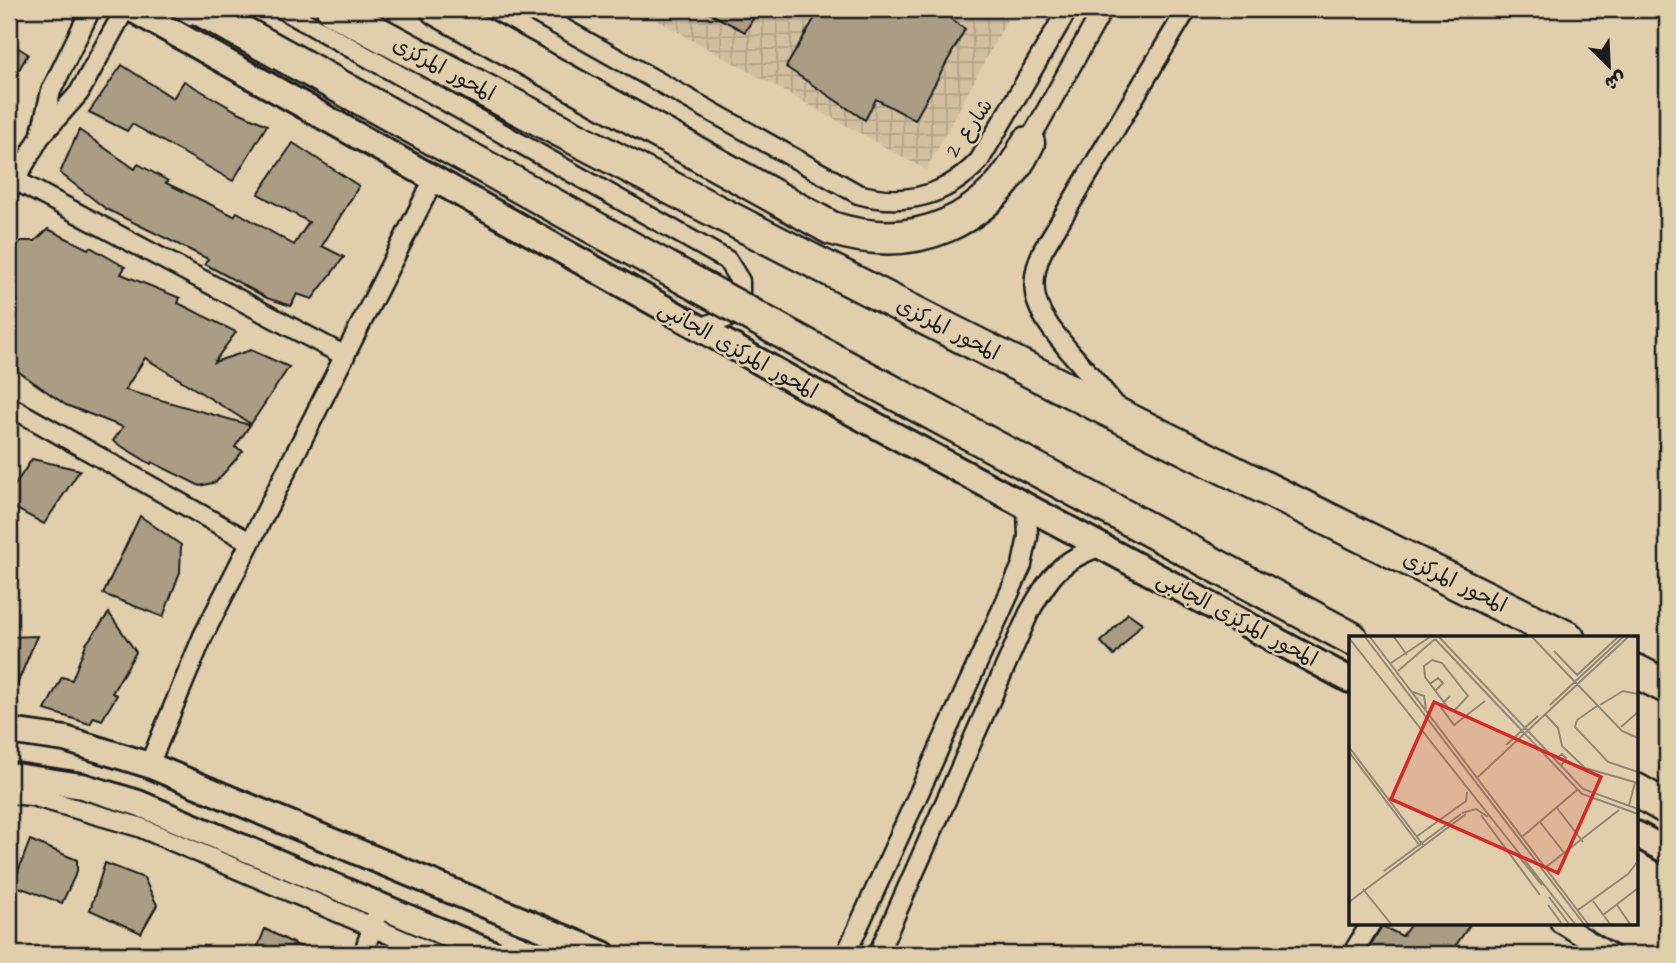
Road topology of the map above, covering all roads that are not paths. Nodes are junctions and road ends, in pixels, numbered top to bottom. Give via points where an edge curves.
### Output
1 (91, 9) edge
2 (125, 9) edge
3 (132, 9) edge
4 (200, 9) edge
5 (282, 9) edge
6 (437, 9) edge
7 (529, 9) edge
8 (1068, 9) edge
9 (1103, 9) edge
10 (1187, 9) edge
11 (339, 11) edge
12 (40, 136) junction
13 (1028, 142) joint
14 (434, 179) junction
15 (12, 185) edge
16 (700, 328) junction
17 (345, 356) junction
18 (9, 406) edge
19 (1130, 422) junction
20 (1027, 508) junction
21 (250, 542) junction
22 (1102, 546) junction
23 (1007, 602) junction
24 (1029, 612) junction
25 (1564, 636) edge
26 (1349, 637) edge
27 (1638, 672) edge
28 (1349, 679) edge
29 (1667, 687) edge
30 (9, 731) edge
31 (149, 765) junction
32 (9, 775) edge
33 (1638, 791) edge
34 (9, 794) edge
35 (1667, 808) edge
36 (1638, 835) edge
37 (1667, 851) edge
38 (376, 917) junction
39 (1370, 925) edge
40 (1563, 925) edge
41 (363, 954) edge
42 (435, 954) edge
43 (494, 954) edge
44 (603, 954) edge
45 (846, 954) edge
46 (878, 954) edge
47 (1352, 954) edge
48 (1611, 954) edge

1 - 12 street via 51,91
2 - 12 street via 79,93
3 - 14 main road, المحور المركزى الجانبى
4 - 26 highway, bridge via 831,359
5 - 16 street via 727,260 740,281 740,299 729,317
6 - 13 highway via 831,228 850,234 909,236 964,216 1008,177
7 - 8 street, شارع 2 via 858,194 887,200 916,198 944,189 969,172 988,149
9 - 13 street
10 - 19 street via 1043,250 1035,272 1035,296 1043,318
11 - 19 highway, المحور المركزى via 514,107
12 - 15 street
14 - 16 main road, المحور المركزى الجانبى
14 - 17 street
15 - 17 street
16 - 20 main road, المحور المركزى الجانبى
17 - 21 street
18 - 21 street
19 - 25 highway, المحور المركزى
20 - 22 main road, المحور المركزى الجانبى
20 - 23 street via 1025,551
21 - 31 street via 203,636
22 - 24 street via 1058,569
22 - 28 main road, المحور المركزى الجانبى
23 - 24 street
23 - 45 street
24 - 46 street
27 - 29 highway
30 - 31 main road via 65,739
31 - 44 main road
32 - 38 main road via 72,784 138,803
33 - 35 highway
34 - 38 street via 32,796 139,827
36 - 37 main road
38 - 41 street
38 - 42 street
38 - 43 main road
39 - 47 street
40 - 48 street

